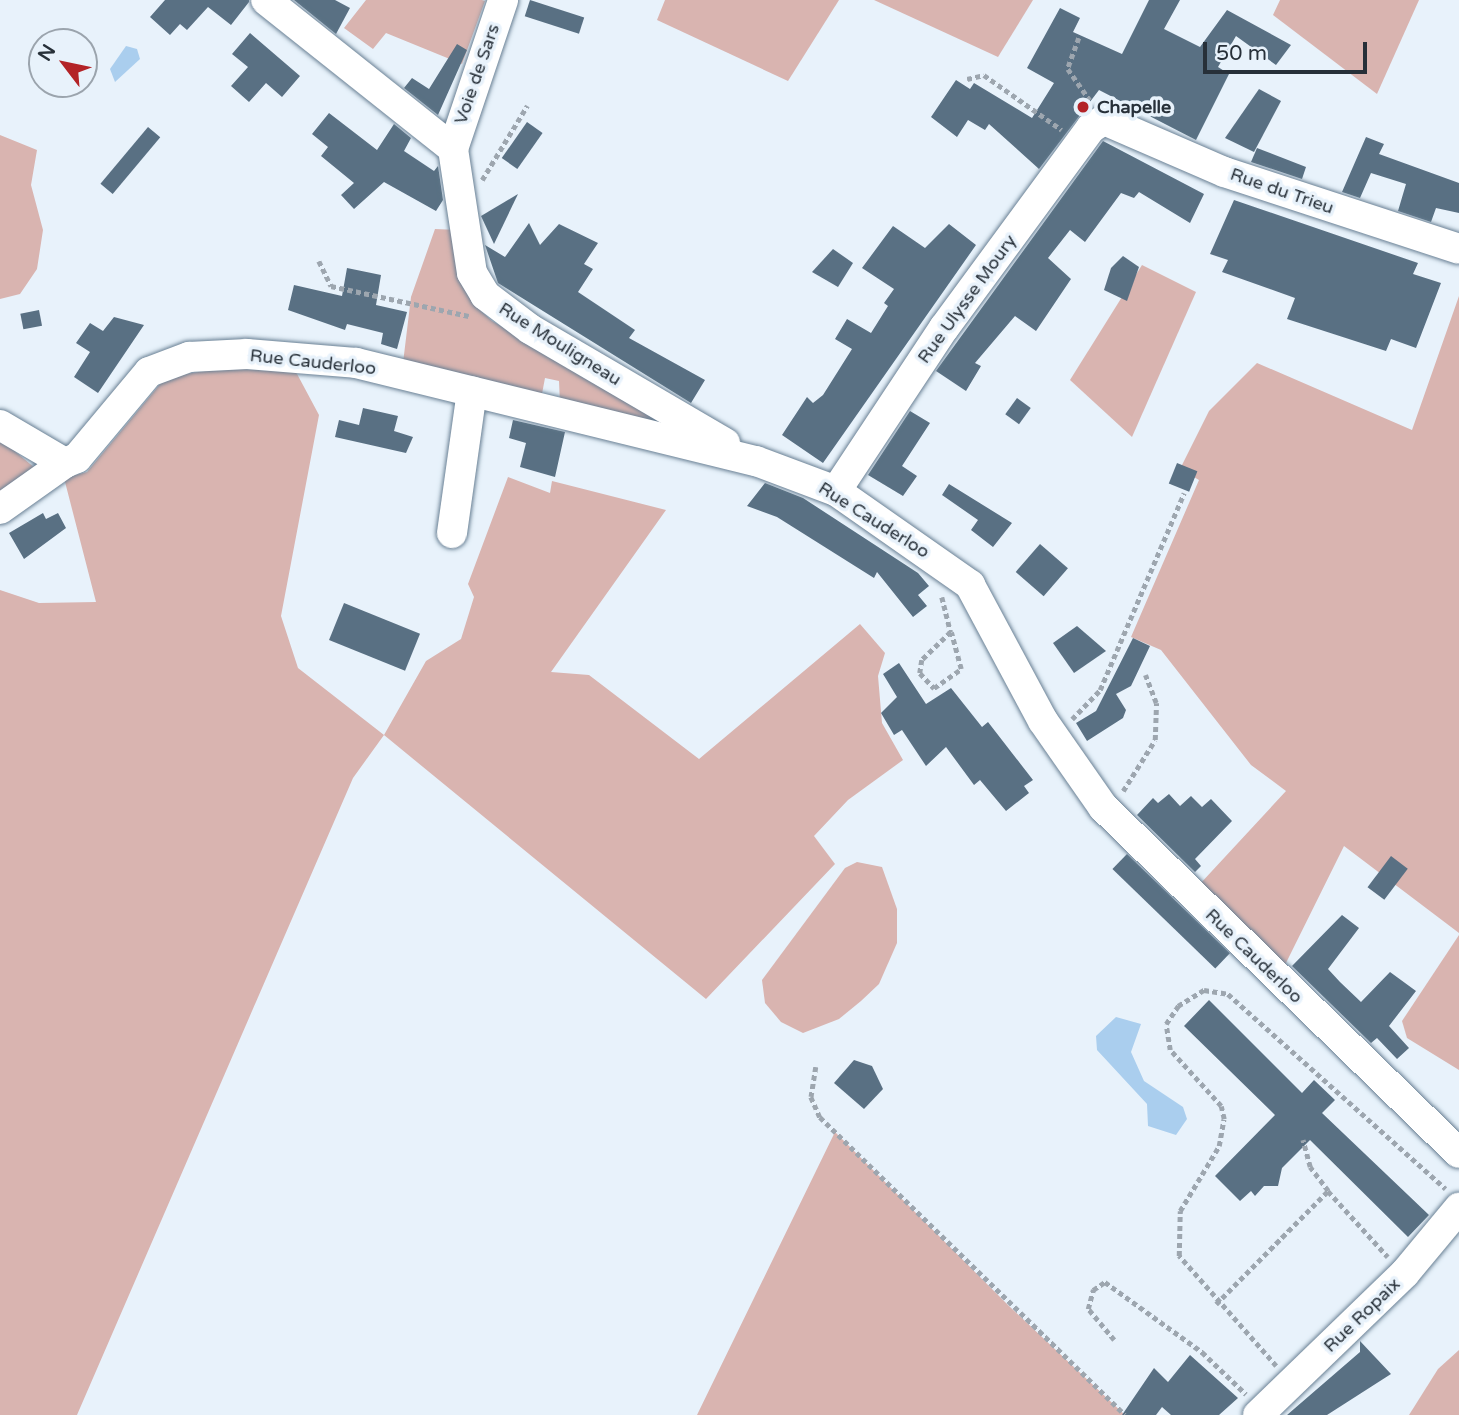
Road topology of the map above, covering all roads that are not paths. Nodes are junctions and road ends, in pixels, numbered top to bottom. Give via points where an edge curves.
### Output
1 (266, 0) edge
2 (503, 0) edge
3 (1107, 120) joint
4 (453, 149) junction
5 (1459, 249) edge
6 (472, 391) junction
7 (0, 425) edge
8 (756, 461) junction
9 (65, 463) junction
10 (836, 491) junction
11 (0, 509) edge
12 (452, 533) dead end
13 (1459, 1153) edge
14 (1454, 1200) edge
15 (1260, 1413) edge

1 - 4 street
2 - 4 street, Voie de Sars
3 - 5 street, Rue du Trieu via 1224,172
3 - 10 street, Rue Ulysse Moury via 1080,143 944,328
4 - 8 street, Rue Mouligneau via 472,273 485,295 530,330
6 - 8 street, Rue Cauderloo
6 - 9 street, Rue Cauderloo via 356,363 247,354 189,357 149,372 77,458
6 - 12 street
7 - 9 street
8 - 10 street, Rue Cauderloo
9 - 11 street, Rue Cauderloo
10 - 13 street, Rue Cauderloo via 970,585 1051,733 1103,807
14 - 15 street, Rue Ropaix via 1405,1273

